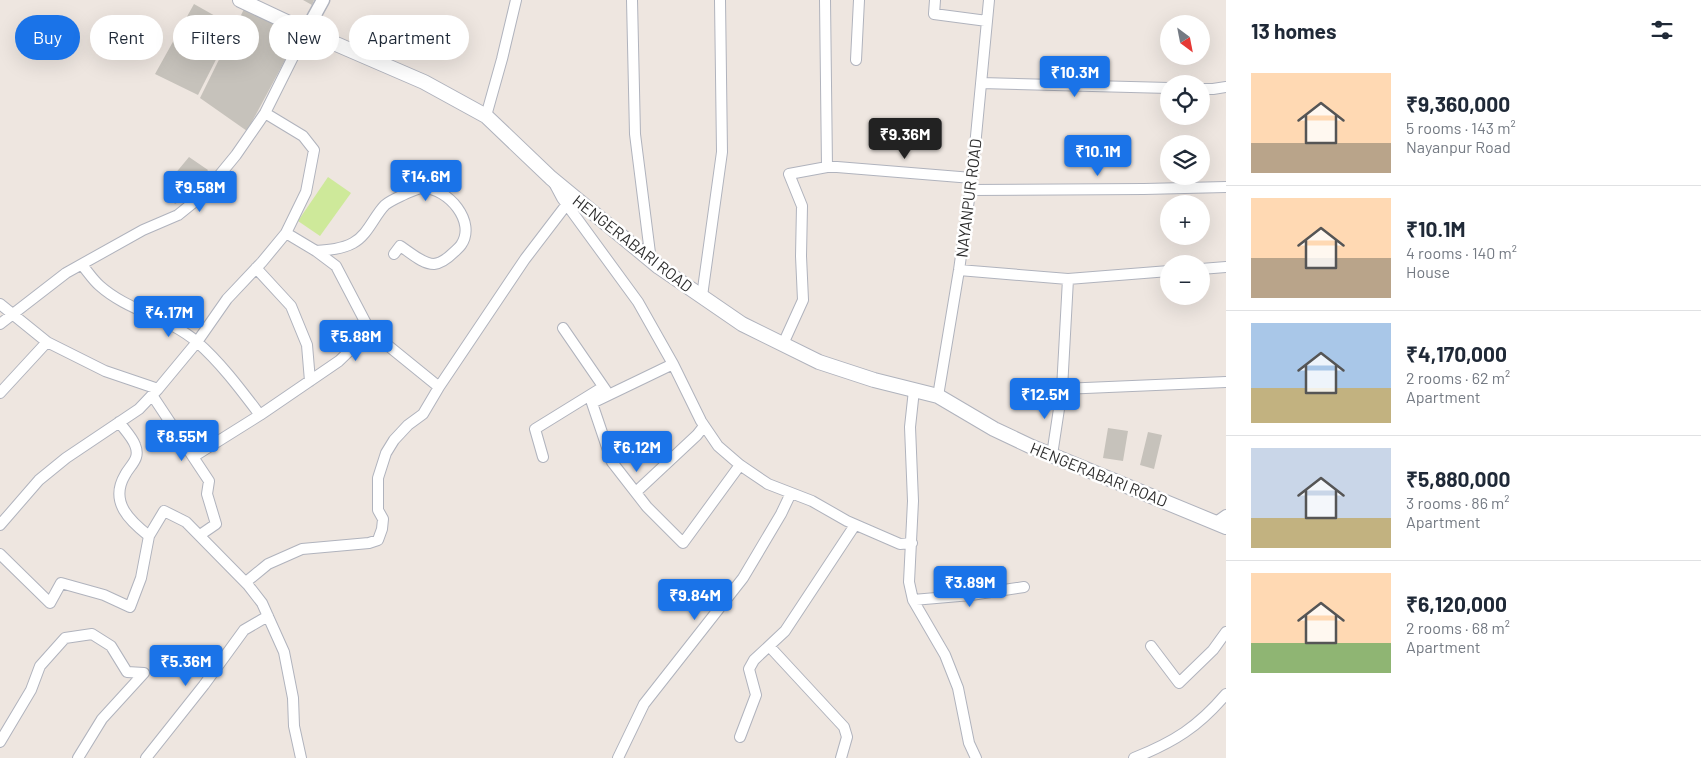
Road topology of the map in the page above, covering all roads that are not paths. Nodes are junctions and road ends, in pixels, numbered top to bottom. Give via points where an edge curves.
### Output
1 (240, 0) edge
2 (323, 0) edge
3 (516, 0) edge
4 (632, 0) edge
5 (720, 0) edge
6 (825, 0) edge
7 (859, 0) edge
8 (934, 0) edge
9 (989, 0) edge
10 (272, 15) edge
11 (315, 15) edge
12 (987, 21) junction
13 (339, 45) edge
14 (292, 60) edge
15 (856, 60) dead end
16 (981, 83) junction
17 (1226, 87) edge
18 (1160, 88) edge
19 (1210, 89) edge
20 (265, 113) junction
21 (486, 116) junction
22 (827, 167) junction
23 (551, 178) junction
24 (972, 178) junction
25 (1226, 187) edge
26 (970, 190) junction
27 (567, 204) junction
28 (286, 233) junction
29 (316, 251) junction
30 (394, 254) dead end
31 (651, 261) junction
32 (82, 265) junction
33 (1226, 267) edge
34 (256, 268) junction
35 (1210, 268) edge
36 (959, 270) junction
37 (1160, 273) edge
38 (1068, 279) junction
39 (702, 296) junction
40 (0, 304) edge
41 (12, 314) junction
42 (0, 324) edge
43 (563, 328) dead end
44 (370, 331) junction
45 (47, 342) junction
46 (197, 342) junction
47 (783, 344) junction
48 (673, 364) junction
49 (310, 381) junction
50 (1226, 382) edge
51 (439, 387) junction
52 (1062, 389) junction
53 (914, 390) junction
54 (606, 391) junction
55 (155, 392) junction
56 (0, 393) edge
57 (938, 396) junction
58 (260, 415) junction
59 (119, 422) junction
60 (704, 426) junction
61 (1052, 455) junction
62 (193, 457) junction
63 (543, 457) dead end
64 (740, 465) junction
65 (636, 492) junction
66 (792, 493) junction
67 (1223, 521) edge
68 (0, 525) edge
69 (855, 525) junction
70 (200, 535) junction
71 (149, 536) junction
72 (912, 543) junction
73 (0, 554) edge
74 (246, 582) junction
75 (1024, 586) dead end
76 (913, 600) junction
77 (268, 616) junction
78 (1225, 638) edge
79 (769, 646) junction
80 (1151, 646) dead end
81 (1226, 694) edge
82 (740, 737) dead end
83 (0, 742) edge
84 (78, 758) edge
85 (146, 758) edge
86 (301, 758) edge
87 (618, 758) edge
88 (841, 758) edge
89 (976, 758) edge
90 (1134, 758) edge

1 - 10 main road, HENGERABARI ROAD
2 - 11 street
3 - 21 street
4 - 31 street via 635,134
5 - 39 street via 722,152
6 - 22 street
7 - 15 street
8 - 12 street via 934,14
9 - 12 street, NAYANPUR ROAD
12 - 16 street, NAYANPUR ROAD
13 - 21 main road, HENGERABARI ROAD via 424,82
14 - 20 street
16 - 18 street
16 - 24 street, NAYANPUR ROAD
17 - 19 street
20 - 28 street via 303,136 314,150 306,192
20 - 32 street via 204,194 178,215 143,230
21 - 23 main road, HENGERABARI ROAD
22 - 24 street
22 - 47 street via 789,174 802,206 803,300
23 - 27 street
23 - 31 main road, HENGERABARI ROAD
24 - 26 street, NAYANPUR ROAD
25 - 26 street
26 - 36 street, NAYANPUR ROAD
27 - 48 street via 638,302
27 - 51 street via 525,259
28 - 29 street
28 - 34 street
29 - 30 street via 354,243 385,206 416,190 424,188 446,195 455,204 466,230 462,244 446,261 433,264 400,246
29 - 44 street via 336,266
31 - 39 main road, HENGERABARI ROAD
32 - 41 street via 66,273
32 - 46 street via 100,286
33 - 35 street
34 - 46 street via 227,299
34 - 49 street via 291,306 307,345
36 - 38 street
36 - 57 street, NAYANPUR ROAD
37 - 38 street
38 - 52 street
39 - 47 main road, HENGERABARI ROAD via 742,324
40 - 41 street
41 - 42 street
41 - 45 street
43 - 54 street
44 - 49 street via 339,361
44 - 51 street
45 - 55 street via 105,372
45 - 56 street
46 - 55 street
46 - 58 street
47 - 53 main road, HENGERABARI ROAD via 819,362
48 - 54 street
48 - 60 street
49 - 58 street
50 - 52 street
51 - 74 street via 423,414 408,425 386,453 378,478 378,510 383,519 378,540 302,549 268,564
52 - 61 street
53 - 57 main road, HENGERABARI ROAD
53 - 72 street via 910,427
54 - 63 street via 535,429
54 - 65 street via 592,402 612,462
55 - 59 street via 139,409
55 - 62 street
57 - 61 main road, HENGERABARI ROAD via 994,429
58 - 62 street
59 - 68 street via 39,480
59 - 71 street via 136,445 135,462 124,476 120,491 122,509 130,521
60 - 64 street via 718,446
60 - 65 street
61 - 67 main road, HENGERABARI ROAD
62 - 70 street via 209,481 207,494 216,524
64 - 65 street via 683,543
64 - 66 street via 768,484
66 - 69 street
66 - 87 street via 743,578 644,704
69 - 72 street via 900,544
69 - 79 street via 786,631
70 - 71 street via 186,522 164,511
70 - 74 street
71 - 73 street via 141,578 130,607 104,595 61,583 50,603
72 - 76 street via 909,582
74 - 77 street
75 - 76 street
76 - 89 street via 945,655 958,688 969,743
77 - 85 street via 244,630
77 - 86 street via 284,652
78 - 80 street via 1179,682
79 - 82 street via 749,668 756,695
79 - 88 street via 844,727 847,737
81 - 90 street via 1210,713 1180,736
83 - 84 street via 31,690 40,666 64,638 92,634 111,646 127,672 144,673 102,719

